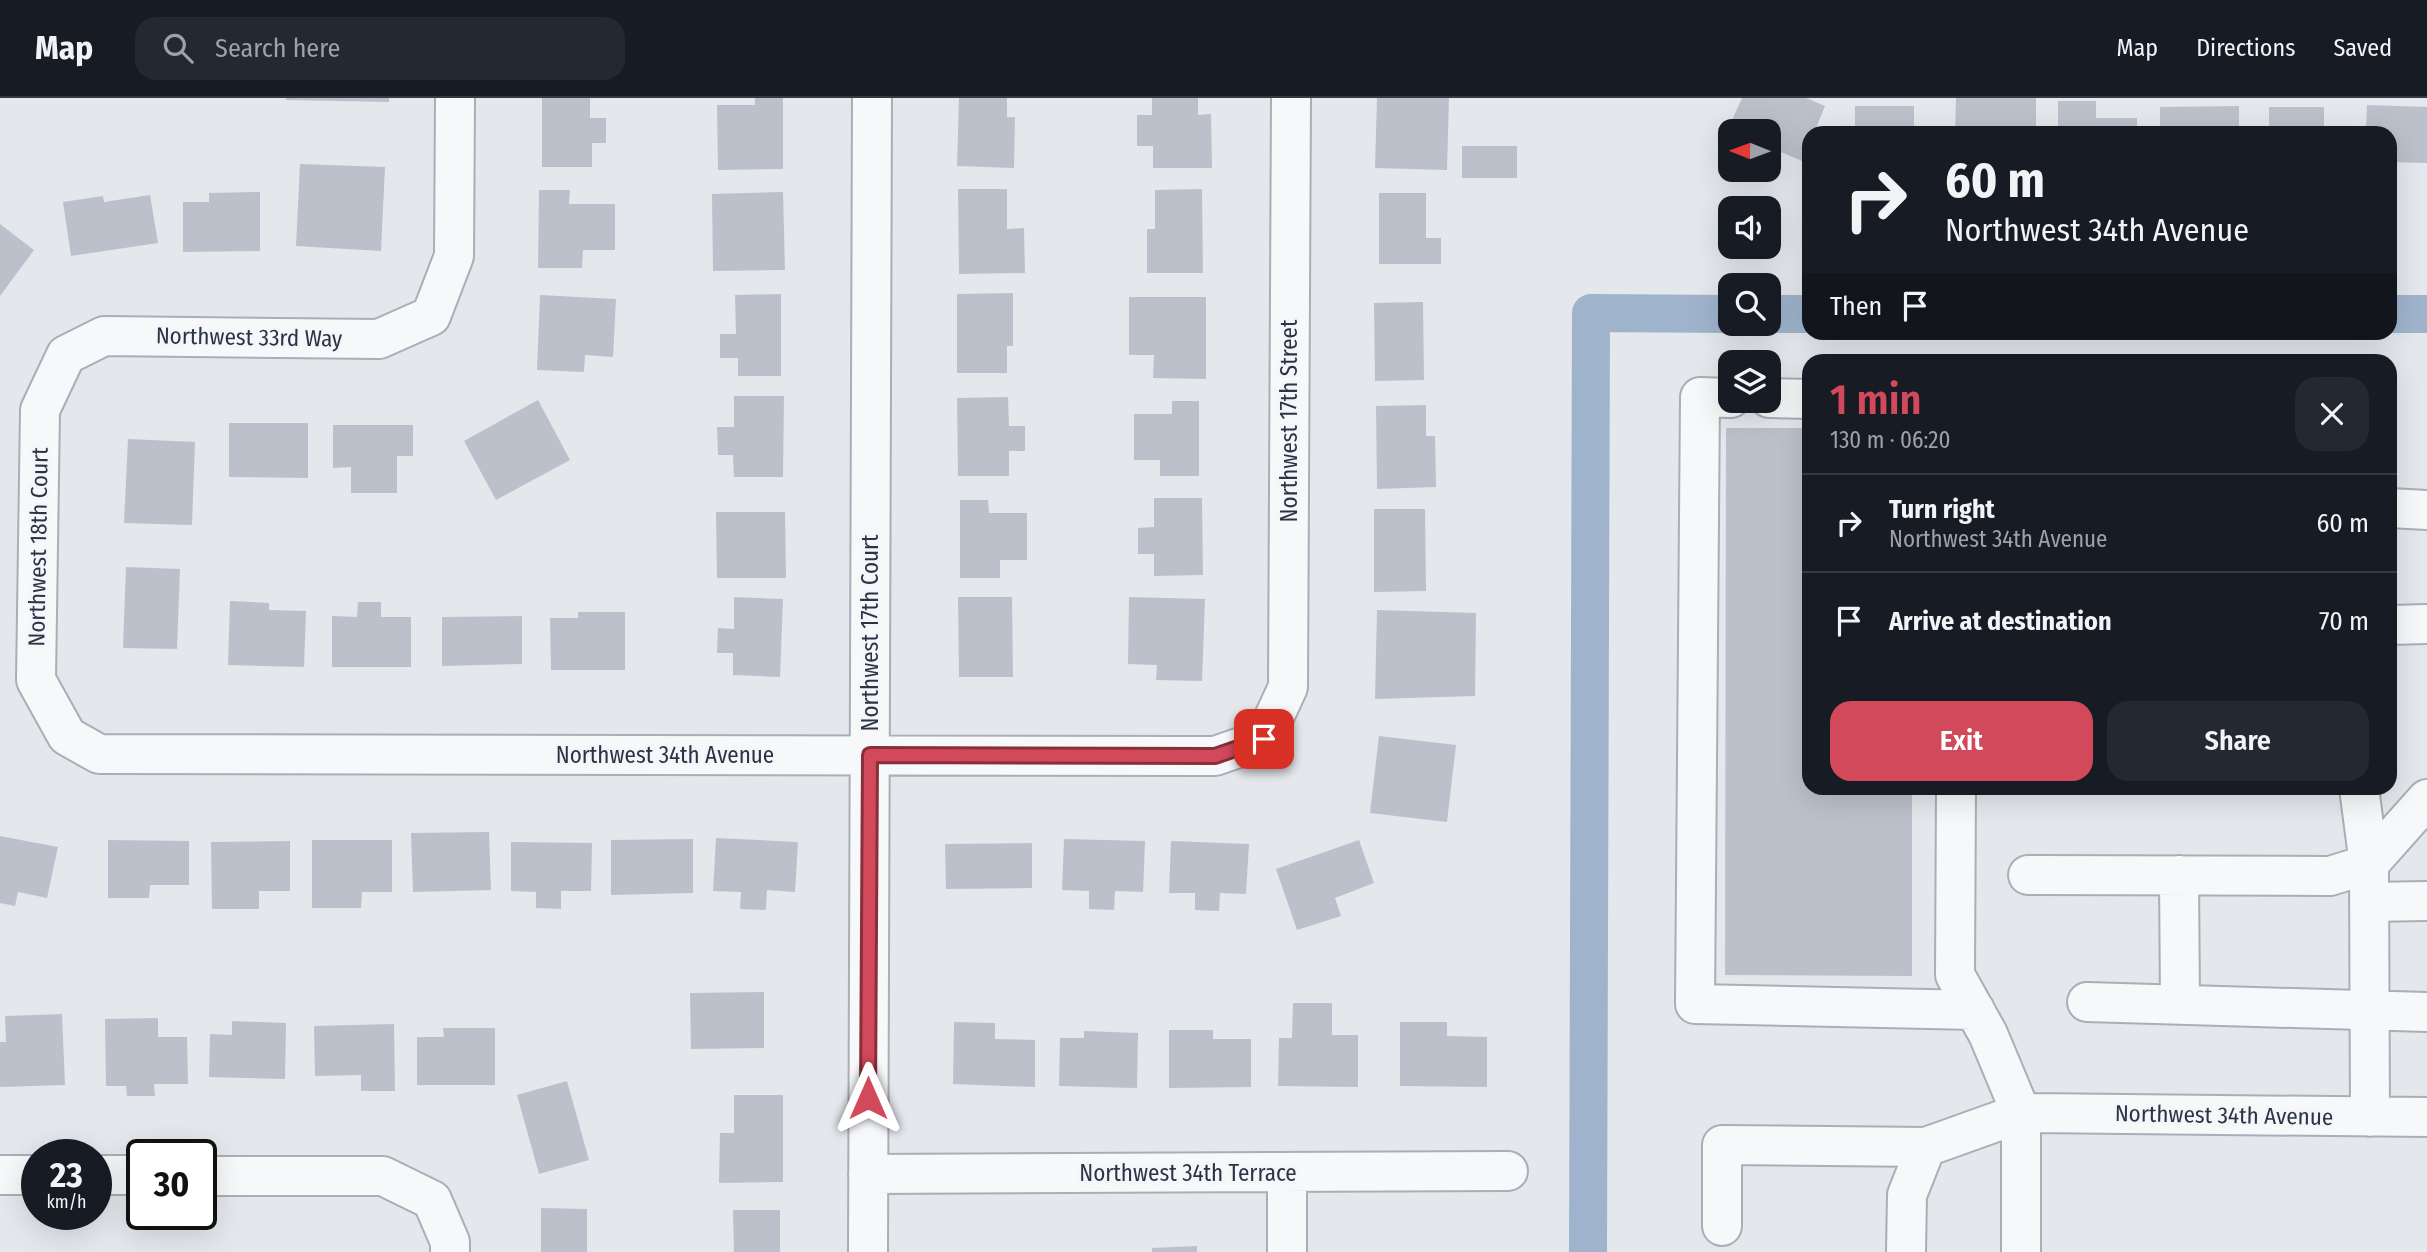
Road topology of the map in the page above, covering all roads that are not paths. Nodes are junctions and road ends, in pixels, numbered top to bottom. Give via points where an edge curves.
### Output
1 (455, 98) edge
2 (872, 98) edge
3 (1291, 98) edge
4 (66, 355) joint
5 (1718, 398) edge
6 (1781, 398) edge
7 (1802, 399) edge
8 (2397, 508) edge
9 (2427, 510) edge
10 (2427, 624) edge
11 (2397, 625) edge
12 (67, 736) joint
13 (1264, 739) joint
14 (870, 755) junction
15 (1956, 795) edge
16 (2360, 795) edge
17 (2427, 799) edge
18 (2369, 864) junction
19 (2028, 875) dead end
20 (2179, 876) junction
21 (2427, 901) edge
22 (2369, 902) junction
23 (2087, 1002) dead end
24 (2180, 1004) junction
25 (1975, 1010) junction
26 (2370, 1010) junction
27 (2427, 1012) edge
28 (2021, 1113) junction
29 (2371, 1117) junction
30 (2427, 1117) edge
31 (1926, 1147) junction
32 (1508, 1171) dead end
33 (1287, 1172) junction
34 (868, 1174) junction
35 (0, 1175) edge
36 (21, 1175) edge
37 (217, 1176) edge
38 (1722, 1226) dead end
39 (450, 1252) edge
40 (868, 1252) edge
41 (1287, 1252) edge
42 (1906, 1252) edge
43 (2021, 1252) edge

1 - 4 street, Northwest 33rd Way via 454,256 431,316 379,339 104,336
2 - 14 street, Northwest 17th Court
3 - 13 street, Northwest 17th Street via 1288,687
4 - 12 street, Northwest 18th Court via 40,410 36,680
5 - 25 street via 1700,397 1695,1004
6 - 7 street
8 - 9 street
10 - 11 street
12 - 14 street, Northwest 34th Avenue via 99,754
13 - 14 street, Northwest 34th Avenue via 1215,756
14 - 34 street, Northwest 17th Court
15 - 25 street via 1955,975
16 - 18 street
17 - 18 street
18 - 20 street via 2330,876
18 - 22 street
19 - 20 street
20 - 24 street
21 - 22 street
22 - 26 street
23 - 24 street
24 - 26 street
25 - 28 street
26 - 27 street
26 - 29 street
28 - 29 street, Northwest 34th Avenue
28 - 31 street
28 - 43 street
29 - 30 street, Northwest 34th Avenue
31 - 38 street via 1722,1145
31 - 42 street via 1907,1195
32 - 33 street, Northwest 34th Terrace
33 - 34 street, Northwest 34th Terrace
33 - 41 street
34 - 40 street, Northwest 17th Court
35 - 36 street
37 - 39 street via 383,1176 432,1200

